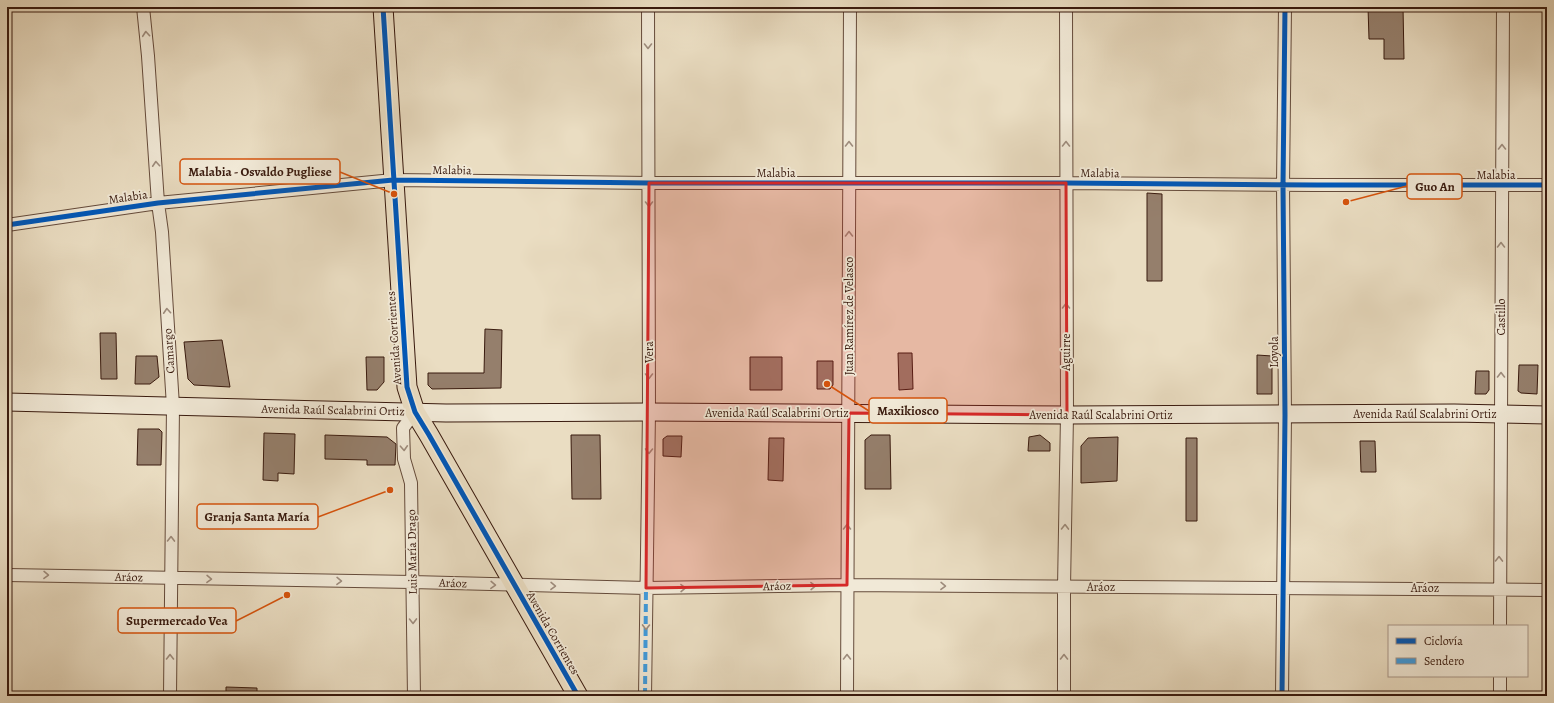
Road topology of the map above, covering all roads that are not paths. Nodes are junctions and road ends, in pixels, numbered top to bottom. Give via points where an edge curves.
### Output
1 (143, 7) edge
2 (383, 7) edge
3 (648, 7) edge
4 (850, 7) edge
5 (1066, 7) edge
6 (1285, 7) edge
7 (1503, 7) edge
8 (393, 180) junction
9 (848, 182) junction
10 (649, 183) junction
11 (1066, 183) junction
12 (1283, 185) junction
13 (1547, 185) edge
14 (1502, 186) junction
15 (158, 203) junction
16 (7, 225) edge
17 (7, 402) edge
18 (173, 406) junction
19 (414, 412) junction
20 (649, 412) junction
21 (849, 413) junction
22 (1285, 414) junction
23 (1501, 414) junction
24 (1067, 415) junction
25 (1547, 415) edge
26 (7, 575) edge
27 (170, 578) junction
28 (412, 582) junction
29 (847, 585) junction
30 (514, 586) junction
31 (1064, 587) junction
32 (1283, 587) junction
33 (646, 588) junction
34 (1499, 589) junction
35 (1547, 590) edge
36 (1500, 625) edge
37 (1500, 677) edge
38 (170, 696) edge
39 (414, 696) edge
40 (578, 696) edge
41 (644, 696) edge
42 (847, 696) edge
43 (1064, 696) edge
44 (1282, 696) edge
45 (1500, 696) edge

15 -> 1 street, Camargo
2 - 8 main road, Avenida Corrientes
3 -> 10 street, Vera
9 -> 4 street, Juan Ramírez de Velasco
11 -> 5 street, Aguirre
6 - 12 street, Loyola
14 -> 7 street, Castillo
8 - 10 street, Malabia
8 - 15 street, Malabia
8 - 19 main road, Avenida Corrientes via 407,387
9 - 10 street, Malabia
9 - 11 street, Malabia
21 -> 9 street, Juan Ramírez de Velasco
10 -> 20 street, Vera
11 - 12 street, Malabia
24 -> 11 street, Aguirre
12 - 14 street, Malabia
12 - 22 street, Loyola
13 - 14 street, Malabia
23 -> 14 street, Castillo
15 - 16 street, Malabia
18 -> 15 street, Camargo
17 - 18 main road, Avenida Raúl Scalabrini Ortiz
18 - 19 main road, Avenida Raúl Scalabrini Ortiz
27 -> 18 street, Camargo
19 - 20 main road, Avenida Raúl Scalabrini Ortiz
19 -> 28 street, Luis María Drago via 403,428 404,459 411,483
19 - 30 main road, Avenida Corrientes via 429,434
20 - 21 main road, Avenida Raúl Scalabrini Ortiz
20 -> 33 street, Vera
21 - 24 main road, Avenida Raúl Scalabrini Ortiz
29 -> 21 street, Juan Ramírez de Velasco
22 - 23 main road, Avenida Raúl Scalabrini Ortiz
22 - 24 main road, Avenida Raúl Scalabrini Ortiz
22 - 32 street, Loyola
23 - 25 main road, Avenida Raúl Scalabrini Ortiz
34 -> 23 street, Castillo
31 -> 24 street, Aguirre
26 -> 27 street, Aráoz
27 -> 28 street, Aráoz
38 -> 27 street, Camargo
28 -> 30 street, Aráoz
28 -> 39 street, Luis María Drago
29 -> 31 street, Aráoz
33 -> 29 street, Aráoz
42 -> 29 street, Juan Ramírez de Velasco
30 -> 33 street, Aráoz
30 - 40 main road, Avenida Corrientes
31 - 32 street, Aráoz
43 -> 31 street, Aguirre
32 - 34 street, Aráoz
32 - 44 street, Loyola
33 -> 41 street, Vera
34 - 35 street, Aráoz
34 - 36 street, Castillo
37 - 45 street

